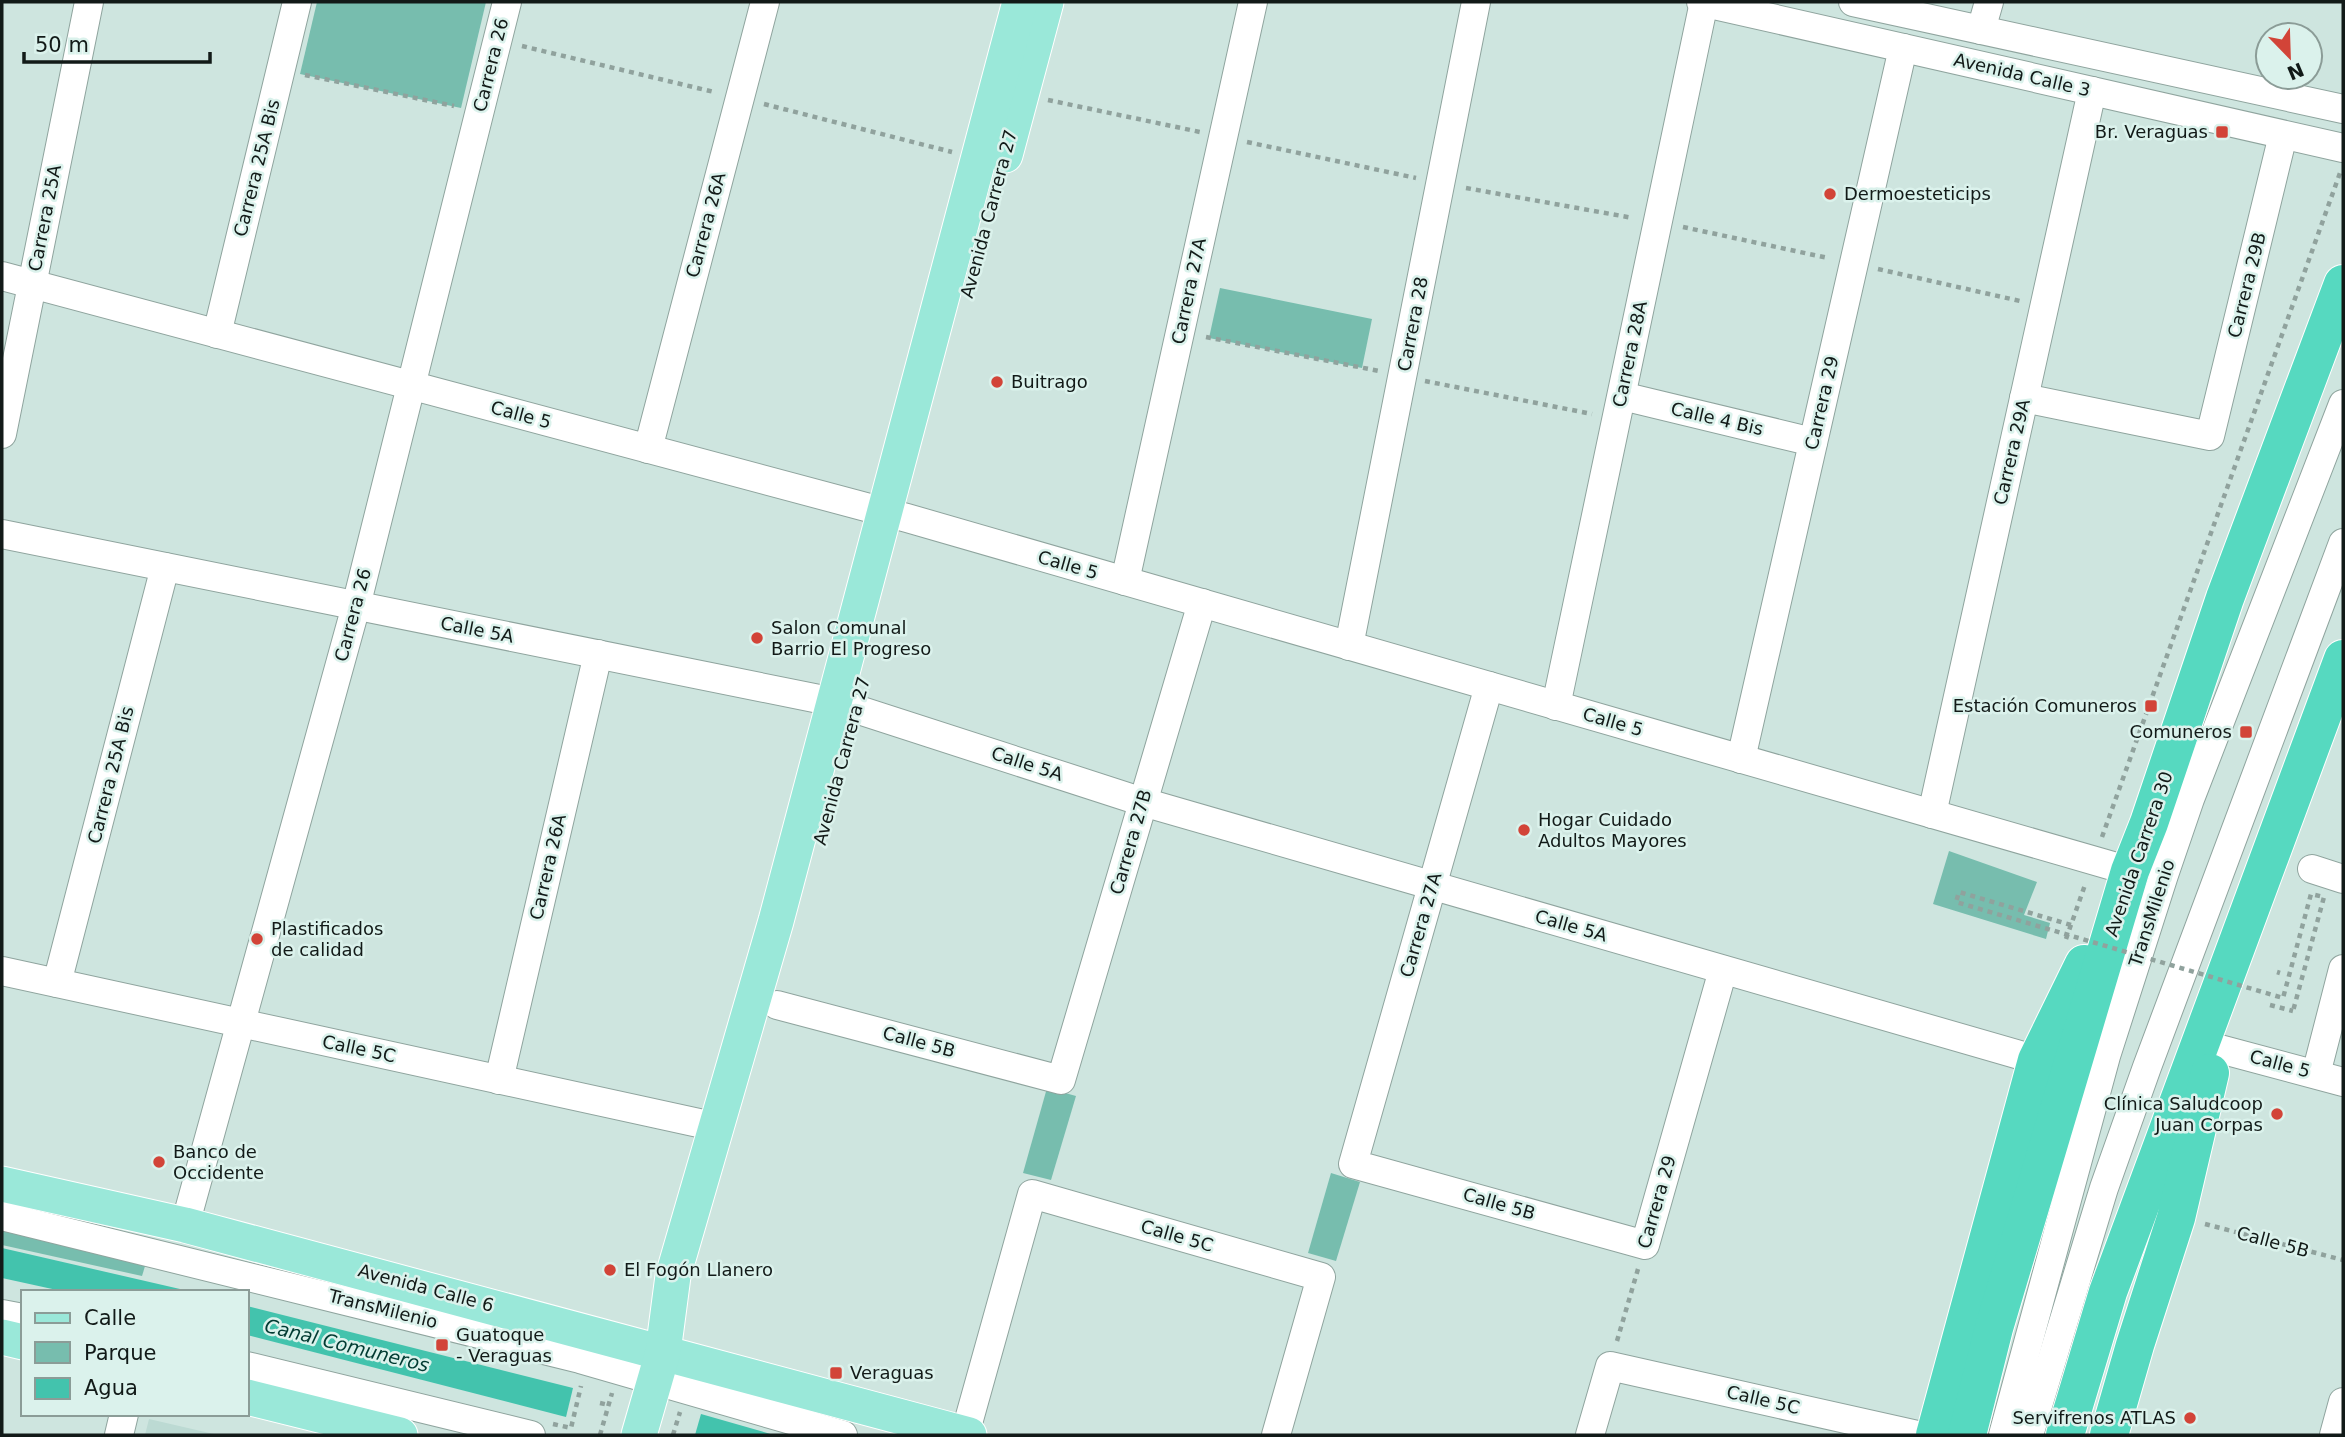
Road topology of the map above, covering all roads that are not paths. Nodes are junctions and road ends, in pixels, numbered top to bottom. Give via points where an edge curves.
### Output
1 (89, 2) edge
2 (297, 2) edge
3 (507, 2) edge
4 (765, 2) edge
5 (1020, 2) edge
6 (1046, 2) edge
7 (1253, 2) edge
8 (1476, 2) edge
9 (1703, 2) edge
10 (1853, 2) edge
11 (1989, 2) edge
12 (1981, 30) junction
13 (1903, 48) junction
14 (2092, 91) junction
15 (2343, 108) edge
16 (2283, 135) junction
17 (2343, 148) edge
18 (2, 276) edge
19 (32, 284) junction
20 (2343, 284) edge
21 (217, 334) junction
22 (411, 386) junction
23 (1622, 396) junction
24 (2024, 398) junction
25 (2343, 404) edge
26 (2, 434) edge
27 (1813, 442) junction
28 (648, 449) junction
29 (896, 515) junction
30 (2, 534) edge
31 (2343, 543) edge
32 (164, 567) junction
33 (1125, 581) junction
34 (1202, 603) junction
35 (356, 606) junction
36 (1349, 646) junction
37 (598, 654) junction
38 (2343, 659) edge
39 (1489, 686) junction
40 (845, 705) junction
41 (1556, 706) junction
42 (1741, 759) junction
43 (1143, 802) junction
44 (1932, 814) junction
45 (2312, 869) dead end
46 (2130, 871) junction
47 (2343, 879) edge
48 (1432, 886) junction
49 (2250, 906) junction
50 (2343, 969) edge
51 (1723, 970) junction
52 (2, 971) edge
53 (57, 983) junction
54 (777, 1004) junction
55 (241, 1023) junction
56 (2216, 1048) junction
57 (2037, 1060) junction
58 (2330, 1078) edge
59 (499, 1080) junction
60 (1061, 1080) joint
61 (716, 1127) junction
62 (1353, 1164) joint
63 (2, 1184) edge
64 (2, 1216) edge
65 (185, 1224) junction
66 (1645, 1245) joint
67 (2, 1314) edge
68 (21, 1318) edge
69 (2, 1337) edge
70 (21, 1342) edge
71 (248, 1366) edge
72 (659, 1366) junction
73 (248, 1397) edge
74 (2343, 1402) edge
75 (124, 1416) edge
76 (538, 1429) edge
77 (119, 1435) edge
78 (400, 1435) edge
79 (639, 1435) edge
80 (843, 1435) edge
81 (967, 1435) edge
82 (1276, 1435) edge
83 (1590, 1435) edge
84 (1917, 1435) edge
85 (1935, 1435) edge
86 (1966, 1435) edge
87 (2003, 1435) edge
88 (2029, 1435) edge
89 (2065, 1435) edge
90 (2109, 1435) edge
91 (2334, 1435) edge

1 - 19 street, Carrera 25A
2 - 21 street, Carrera 25A Bis
3 - 22 street, Carrera 26
4 - 28 street, Carrera 26A
5 - 29 main road, Avenida Carrera 27
6 - 29 main road, Avenida Carrera 27
7 - 33 street, Carrera 27A
8 - 36 street, Carrera 28
9 - 13 street, Avenida Calle 3
9 - 23 street, Carrera 28A
10 - 12 street, Avenida Calle 3
11 - 12 street
12 - 15 street, Avenida Calle 3
13 - 14 street, Avenida Calle 3
13 - 27 street, Carrera 29
14 - 16 street, Avenida Calle 3
14 - 24 street, Carrera 29A
16 - 17 street, Avenida Calle 3
16 - 24 street, Carrera 29B via 2210,436
18 - 19 street, Calle 5
19 - 21 street, Calle 5
19 - 26 street, Carrera 25A
20 - 46 highway, Avenida Carrera 30 via 2225,598
21 - 22 street, Calle 5
22 - 28 street, Calle 5
22 - 35 street, Carrera 26
23 - 27 street, Calle 4 Bis
23 - 41 street, Carrera 28A
24 - 44 street, Carrera 29A
25 - 87 street, TransMilenio via 2190,799 2106,1056
27 - 42 street, Carrera 29
28 - 29 street, Calle 5
29 - 33 street, Calle 5
29 - 40 main road, Avenida Carrera 27
30 - 32 street, Calle 5A
31 - 88 street via 2104,1188
32 - 35 street, Calle 5A
32 - 53 street, Carrera 25A Bis
33 - 34 street, Calle 5
34 - 36 street, Calle 5
34 - 43 street, Carrera 27B
35 - 37 street, Calle 5A
35 - 55 street, Carrera 26
36 - 39 street, Calle 5
37 - 40 street, Calle 5A
37 - 59 street, Carrera 26A
38 - 49 highway
39 - 41 street, Calle 5
39 - 48 street, Carrera 27A
40 - 43 street, Calle 5A
40 - 54 main road, Avenida Carrera 27
40 - 61 main road, Avenida Carrera 27
41 - 42 street, Calle 5
42 - 44 street, Calle 5
43 - 48 street, Calle 5A
43 - 60 street, Carrera 27B
44 - 46 street, Calle 5
45 - 47 street
46 - 57 highway
46 - 86 highway, Avenida Carrera 30
48 - 51 street, Calle 5A
48 - 62 street, Carrera 27A
49 - 56 highway
49 - 89 highway via 2108,1292
50 - 58 street
51 - 57 street, Calle 5A
51 - 66 street, Carrera 29
52 - 53 street, Calle 5C
53 - 55 street, Calle 5C
54 - 60 street, Calle 5B
54 - 72 main road, Avenida Carrera 27 via 695,1283
55 - 59 street, Calle 5C
55 - 65 street, Carrera 26
56 - 58 street, Calle 5
56 - 90 highway via 2176,1218
57 - 85 highway
59 - 61 street, Calle 5C
61 - 72 main road, Avenida Carrera 27 via 673,1276
62 - 66 street, Calle 5B
63 - 65 main road, Avenida Calle 6
64 - 72 street, TransMilenio via 408,1315
65 - 72 main road, Avenida Calle 6
67 - 68 street
69 - 70 main road
71 - 76 street
72 - 79 main road, Avenida Carrera 27
72 - 80 street, TransMilenio via 712,1396
72 - 81 main road, Avenida Calle 6
73 - 78 main road
74 - 91 street
75 - 77 street
81 - 82 street, Calle 5C via 1032,1194 1321,1277
83 - 84 street, Calle 5C via 1610,1366

